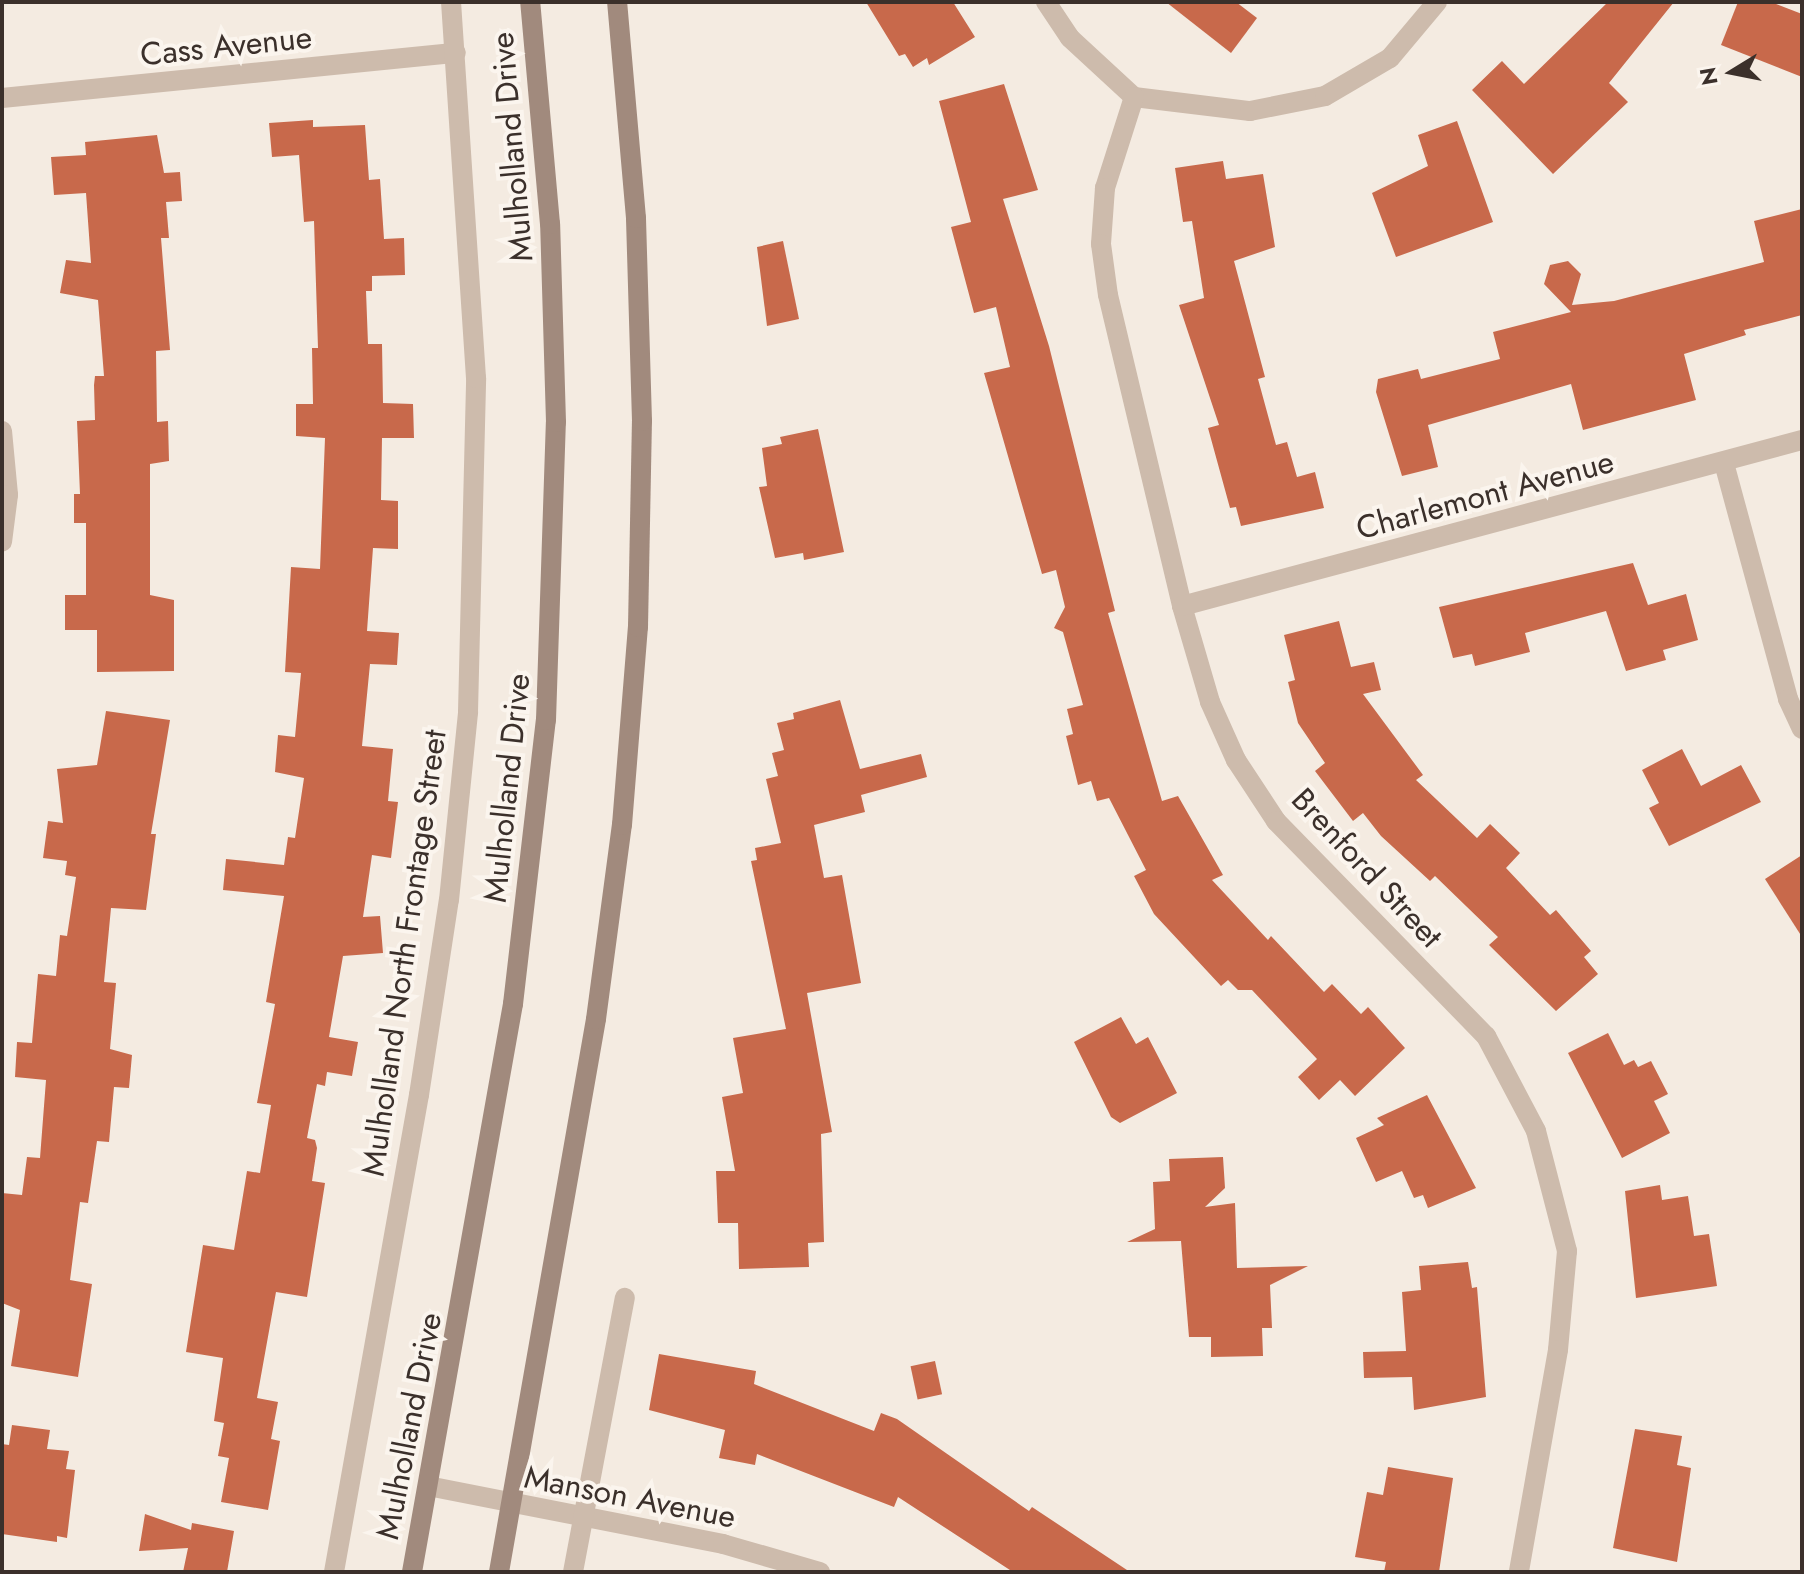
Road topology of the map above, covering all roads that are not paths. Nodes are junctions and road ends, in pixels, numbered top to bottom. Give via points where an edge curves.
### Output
1 (451, 2) edge
2 (530, 2) edge
3 (617, 2) edge
4 (1046, 2) edge
5 (1437, 2) edge
6 (456, 53) junction
7 (1134, 97) junction
8 (2, 98) edge
9 (2, 431) edge
10 (1802, 440) edge
11 (1724, 463) junction
12 (5, 495) edge
13 (2, 542) edge
14 (1182, 606) junction
15 (1802, 729) edge
16 (625, 1298) dead end
17 (428, 1486) junction
18 (510, 1505) junction
19 (582, 1517) junction
20 (334, 1572) edge
21 (412, 1572) edge
22 (499, 1572) edge
23 (573, 1572) edge
24 (820, 1572) edge
25 (1519, 1572) edge

1 - 6 street, Mulholland North Frontage Street
2 - 17 main road, Mulholland Drive via 546,161 556,408 546,720 513,1004
3 - 18 main road via 636,234 642,421 638,627 622,825 596,1019
4 - 7 street via 1070,38
5 - 7 street via 1390,58 1325,96 1250,111
6 - 8 street, Cass Avenue
6 - 20 street, Mulholland North Frontage Street via 476,378 468,712 449,900 421,1080
7 - 14 street, Brenford Street via 1105,188 1101,244 1108,295
9 - 12 street
10 - 11 street, Charlemont Avenue
11 - 14 street, Charlemont Avenue
11 - 15 street via 1788,699
12 - 13 street
14 - 25 street, Brenford Street via 1210,702 1236,760 1276,821 1486,1036 1536,1131 1567,1251 1558,1350
16 - 19 street
17 - 18 street, Manson Avenue
17 - 21 main road, Mulholland Drive
18 - 19 street, Manson Avenue
18 - 22 main road
19 - 23 street
19 - 24 street, Manson Avenue via 723,1544

